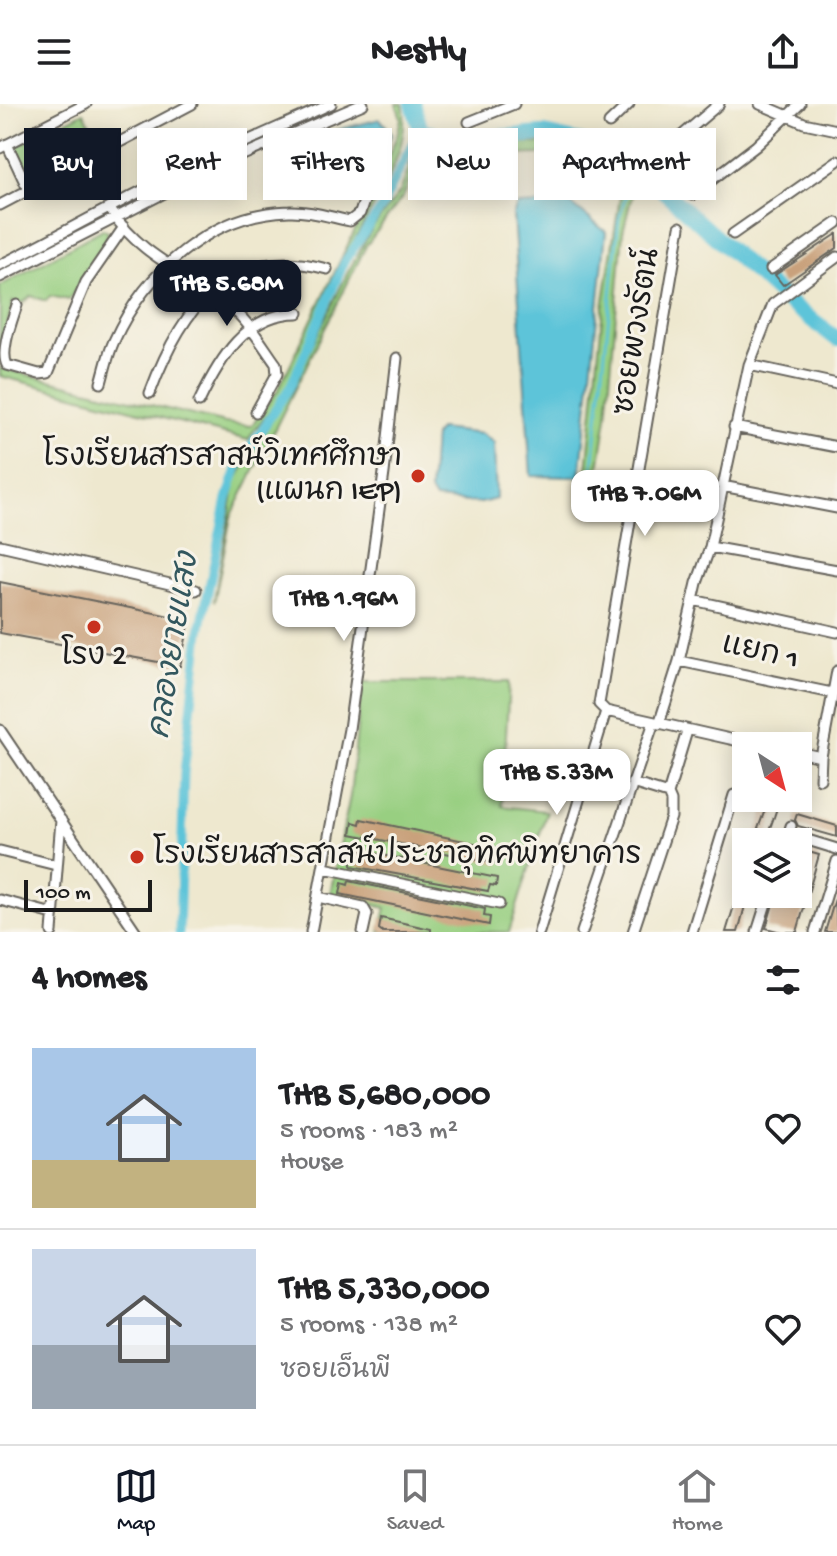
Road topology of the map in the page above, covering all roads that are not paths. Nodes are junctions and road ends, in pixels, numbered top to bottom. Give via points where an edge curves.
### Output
1 (86, 104) edge
2 (192, 104) edge
3 (331, 104) edge
4 (363, 104) edge
5 (514, 104) edge
6 (629, 104) edge
7 (719, 104) edge
8 (760, 104) edge
9 (800, 104) edge
10 (788, 118) junction
11 (469, 122) dead end
12 (609, 123) dead end
13 (305, 128) edge
14 (691, 128) edge
15 (837, 130) edge
16 (121, 141) edge
17 (3, 146) edge
18 (263, 146) edge
19 (837, 161) edge
20 (716, 177) edge
21 (24, 182) edge
22 (24, 191) edge
23 (364, 200) edge
24 (0, 205) edge
25 (112, 212) junction
26 (837, 223) edge
27 (124, 227) junction
28 (680, 227) dead end
29 (733, 234) dead end
30 (837, 257) edge
31 (0, 265) edge
32 (167, 267) junction
33 (327, 269) dead end
34 (771, 269) dead end
35 (0, 277) edge
36 (209, 293) junction
37 (17, 305) dead end
38 (298, 313) dead end
39 (250, 328) junction
40 (397, 358) dead end
41 (749, 365) junction
42 (101, 383) dead end
43 (837, 384) edge
44 (150, 393) dead end
45 (199, 402) dead end
46 (256, 412) dead end
47 (734, 427) junction
48 (837, 447) edge
49 (722, 486) junction
50 (837, 508) edge
51 (0, 545) edge
52 (710, 547) junction
53 (837, 570) edge
54 (196, 590) dead end
55 (693, 600) junction
56 (837, 632) edge
57 (679, 661) junction
58 (837, 671) edge
59 (832, 693) junction
60 (606, 711) junction
61 (656, 723) junction
62 (0, 730) edge
63 (687, 731) junction
64 (732, 740) edge
65 (0, 746) edge
66 (11, 747) junction
67 (812, 755) edge
68 (821, 757) junction
69 (820, 779) dead end
70 (632, 783) junction
71 (668, 794) junction
72 (732, 802) edge
73 (61, 820) junction
74 (812, 841) edge
75 (837, 849) edge
76 (0, 851) edge
77 (837, 861) edge
78 (56, 865) junction
79 (324, 868) junction
80 (318, 897) junction
81 (0, 900) edge
82 (499, 904) dead end
83 (765, 908) edge
84 (53, 914) junction
85 (52, 932) edge
86 (136, 932) edge
87 (311, 932) edge
88 (363, 932) edge
89 (539, 932) edge
90 (582, 932) edge
91 (633, 932) edge
92 (692, 932) edge
93 (757, 932) edge
94 (815, 932) edge

1 - 17 street
2 - 16 street
3 - 25 street via 261,133
4 - 13 street
5 - 11 street
6 - 12 street
7 - 14 street
8 - 10 street
9 - 10 street
10 - 15 street
10 - 20 street
17 - 21 street
18 - 25 street
19 - 29 street
22 - 24 street
23 - 32 street via 350,221 290,210 227,223
25 - 27 street
25 - 31 street
25 - 35 street
26 - 34 street
27 - 32 street
27 - 37 street via 86,282 48,373 3,361
28 - 60 street, ซอยพวงรัตน์ via 599,701
30 - 41 street via 773,304
32 - 36 street
32 - 42 street via 128,315
33 - 36 street via 277,261 236,273
36 - 39 street
36 - 44 street via 185,319
38 - 39 street via 281,313
39 - 45 street via 222,359
39 - 46 street via 278,369
40 - 79 street via 349,729
41 - 43 street
41 - 47 street
47 - 48 street
47 - 49 street
49 - 50 street
49 - 52 street
51 - 54 street
52 - 53 street
52 - 55 street
55 - 56 street
55 - 57 street
57 - 59 street, แยก 1
57 - 61 street
58 - 59 street
59 - 68 street
60 - 61 street
60 - 89 street
61 - 63 street
61 - 70 street
62 - 66 street
63 - 64 street
63 - 71 street
65 - 66 street
66 - 73 street
67 - 68 street
68 - 69 street
70 - 71 street
70 - 90 street
71 - 91 street via 671,817
72 - 92 street
73 - 78 street
73 - 86 street
74 - 75 street
76 - 78 street
77 - 94 street
78 - 84 street
79 - 80 street
79 - 82 street
80 - 87 street
80 - 88 street via 363,907
81 - 84 street
83 - 93 street
84 - 85 street

